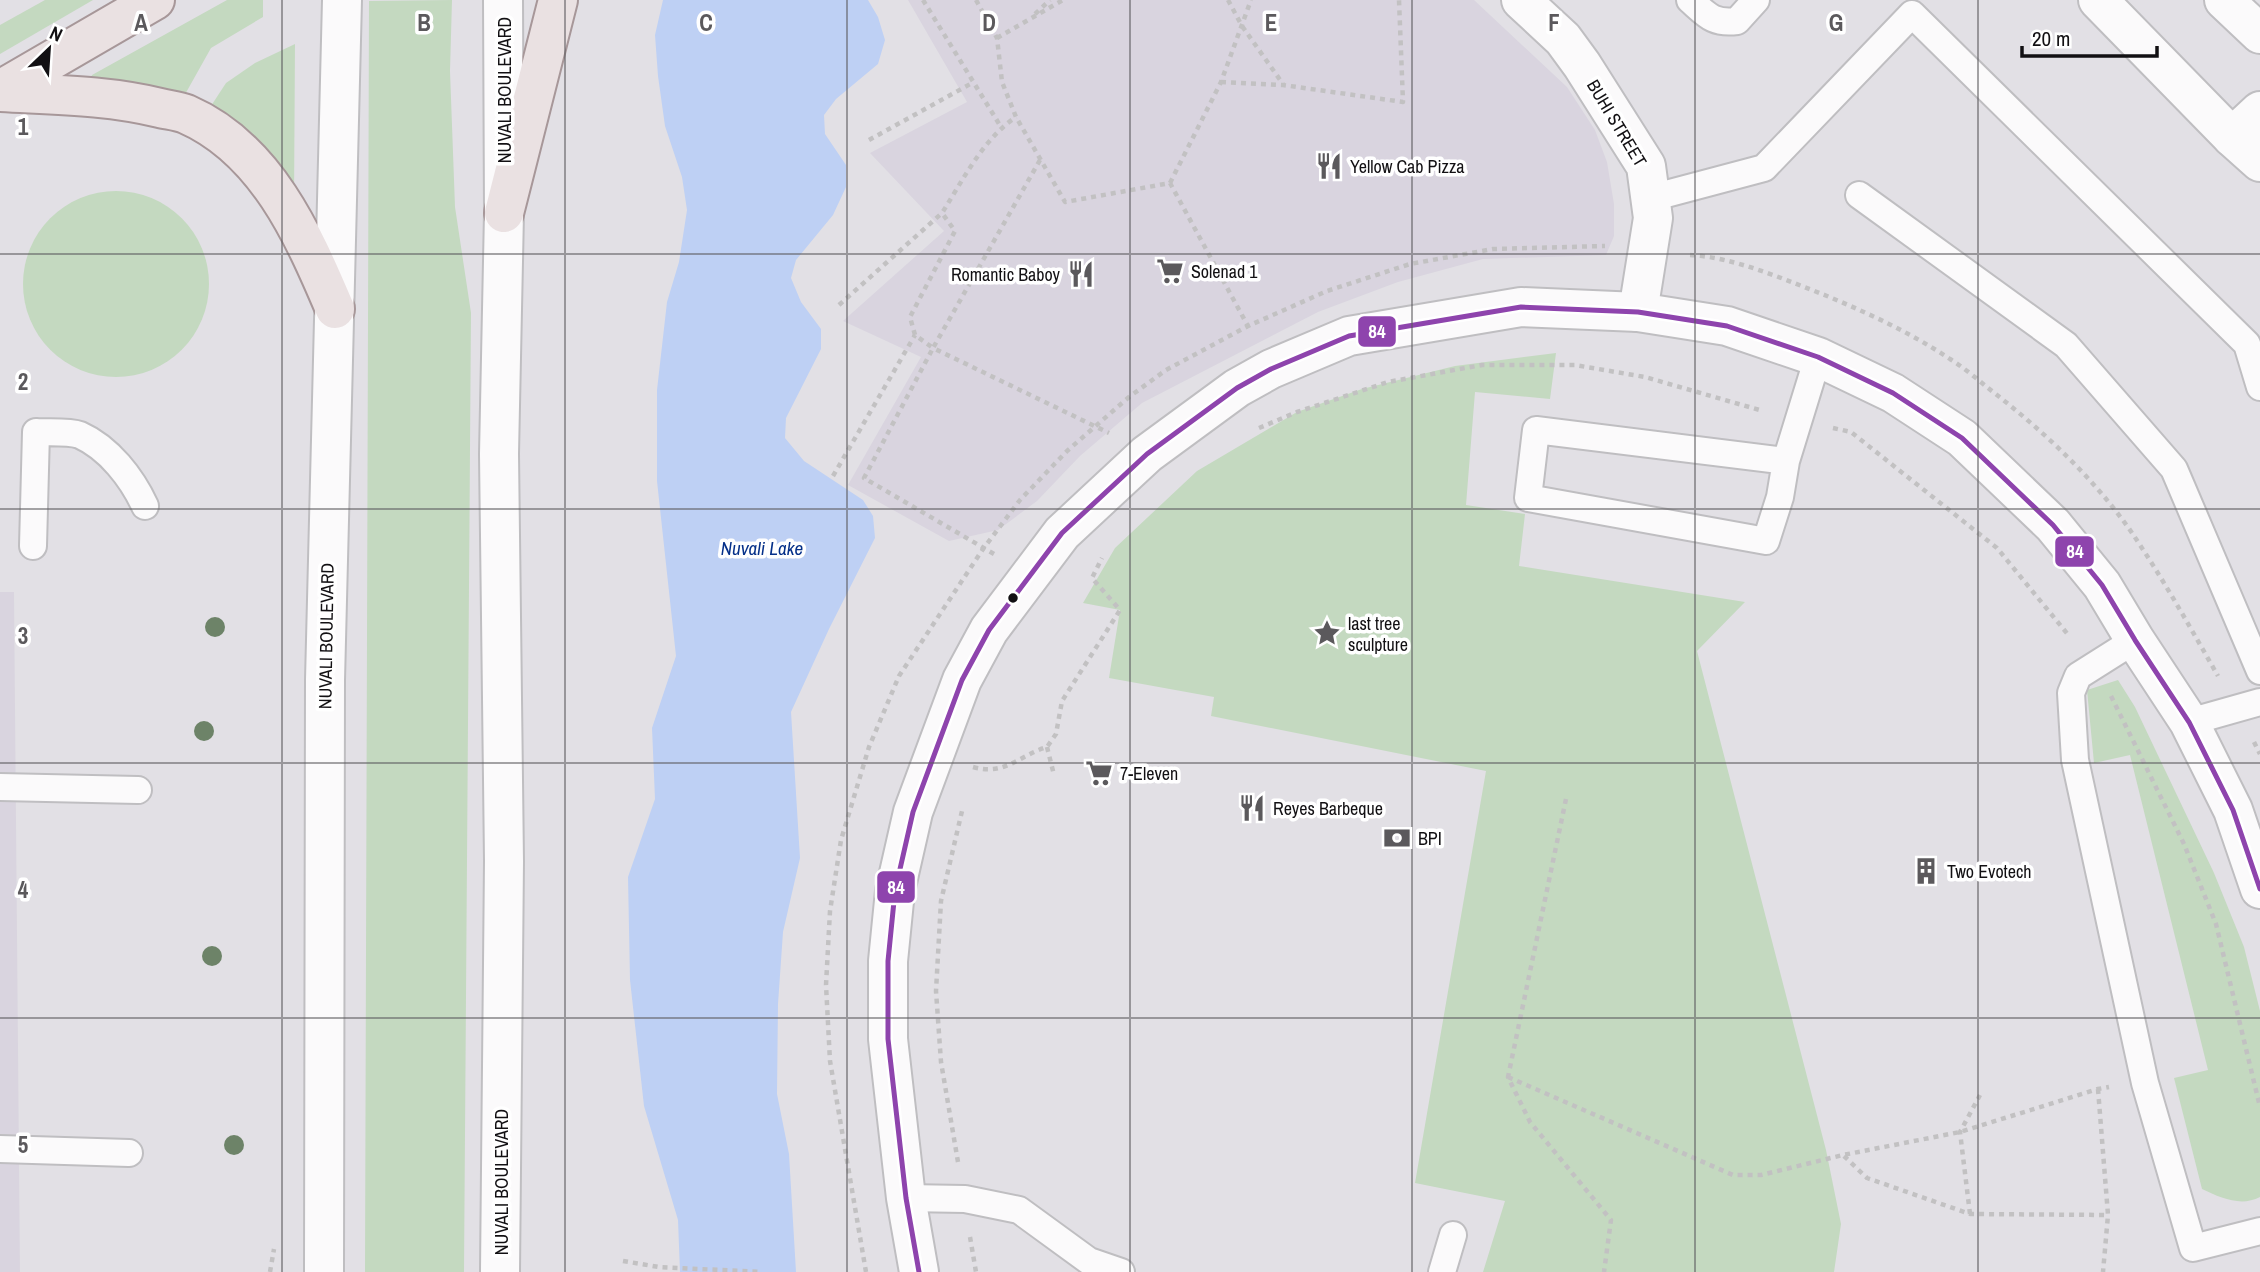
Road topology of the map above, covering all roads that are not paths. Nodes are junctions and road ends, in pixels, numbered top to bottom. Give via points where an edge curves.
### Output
1 (155, 0) edge
2 (342, 0) edge
3 (503, 0) edge
4 (558, 0) edge
5 (1521, 0) edge
6 (1690, 0) edge
7 (1756, 0) edge
8 (2098, 0) edge
9 (2224, 0) edge
10 (2260, 34) edge
11 (0, 91) edge
12 (2260, 111) edge
13 (2232, 137) junction
14 (2260, 162) edge
15 (1859, 195) dead end
16 (1651, 198) junction
17 (504, 213) junction
18 (335, 309) junction
19 (1638, 312) junction
20 (1818, 357) junction
21 (2260, 387) edge
22 (1786, 461) junction
23 (145, 506) dead end
24 (33, 546) dead end
25 (2135, 640) junction
26 (2260, 671) edge
27 (2248, 705) edge
28 (2189, 722) junction
29 (0, 787) edge
30 (138, 790) dead end
31 (2260, 888) edge
32 (0, 1149) edge
33 (129, 1153) dead end
34 (906, 1198) junction
35 (2260, 1231) edge
36 (1452, 1235) dead end
37 (2194, 1260) edge
38 (324, 1272) edge
39 (500, 1272) edge
40 (919, 1272) edge
41 (1121, 1272) edge
42 (1442, 1272) edge

1 - 11 main road
2 - 18 street, NUVALI BOULEVARD
3 - 17 street, NUVALI BOULEVARD
4 - 17 main road
5 - 16 street, BUHI STREET via 1563,39 1582,65 1646,166
6 - 7 lane via 1722,23 1737,21
8 - 13 street
9 - 10 street
11 - 18 main road via 134,102 185,114 220,134 259,170 291,216
12 - 13 street
13 - 14 street
15 - 26 lane via 2066,345 2174,469
16 - 19 street, BUHI STREET via 1653,218
16 - 21 lane via 1764,168 1912,14 2248,344
17 - 39 street, NUVALI BOULEVARD via 499,454 504,861
18 - 38 street, NUVALI BOULEVARD via 325,680
19 - 20 street via 1727,326
19 - 34 street via 1521,307 1349,336 1237,388 1147,454 1062,533 989,629 962,680 913,812 894,891 888,1040
20 - 22 lane
20 - 25 street via 1893,393 1962,438 2053,525 2102,585
22 - 22 lane via 1536,430 1528,498 1766,541
23 - 24 lane via 135,485 108,454 78,434 36,432
25 - 28 street
25 - 37 lane via 2078,676 2071,693 2075,760 2145,1083
27 - 28 lane
28 - 31 street via 2233,810
29 - 30 lane
32 - 33 lane
34 - 40 street
34 - 41 lane via 965,1199 1019,1210 1089,1261
35 - 37 lane
36 - 42 lane

